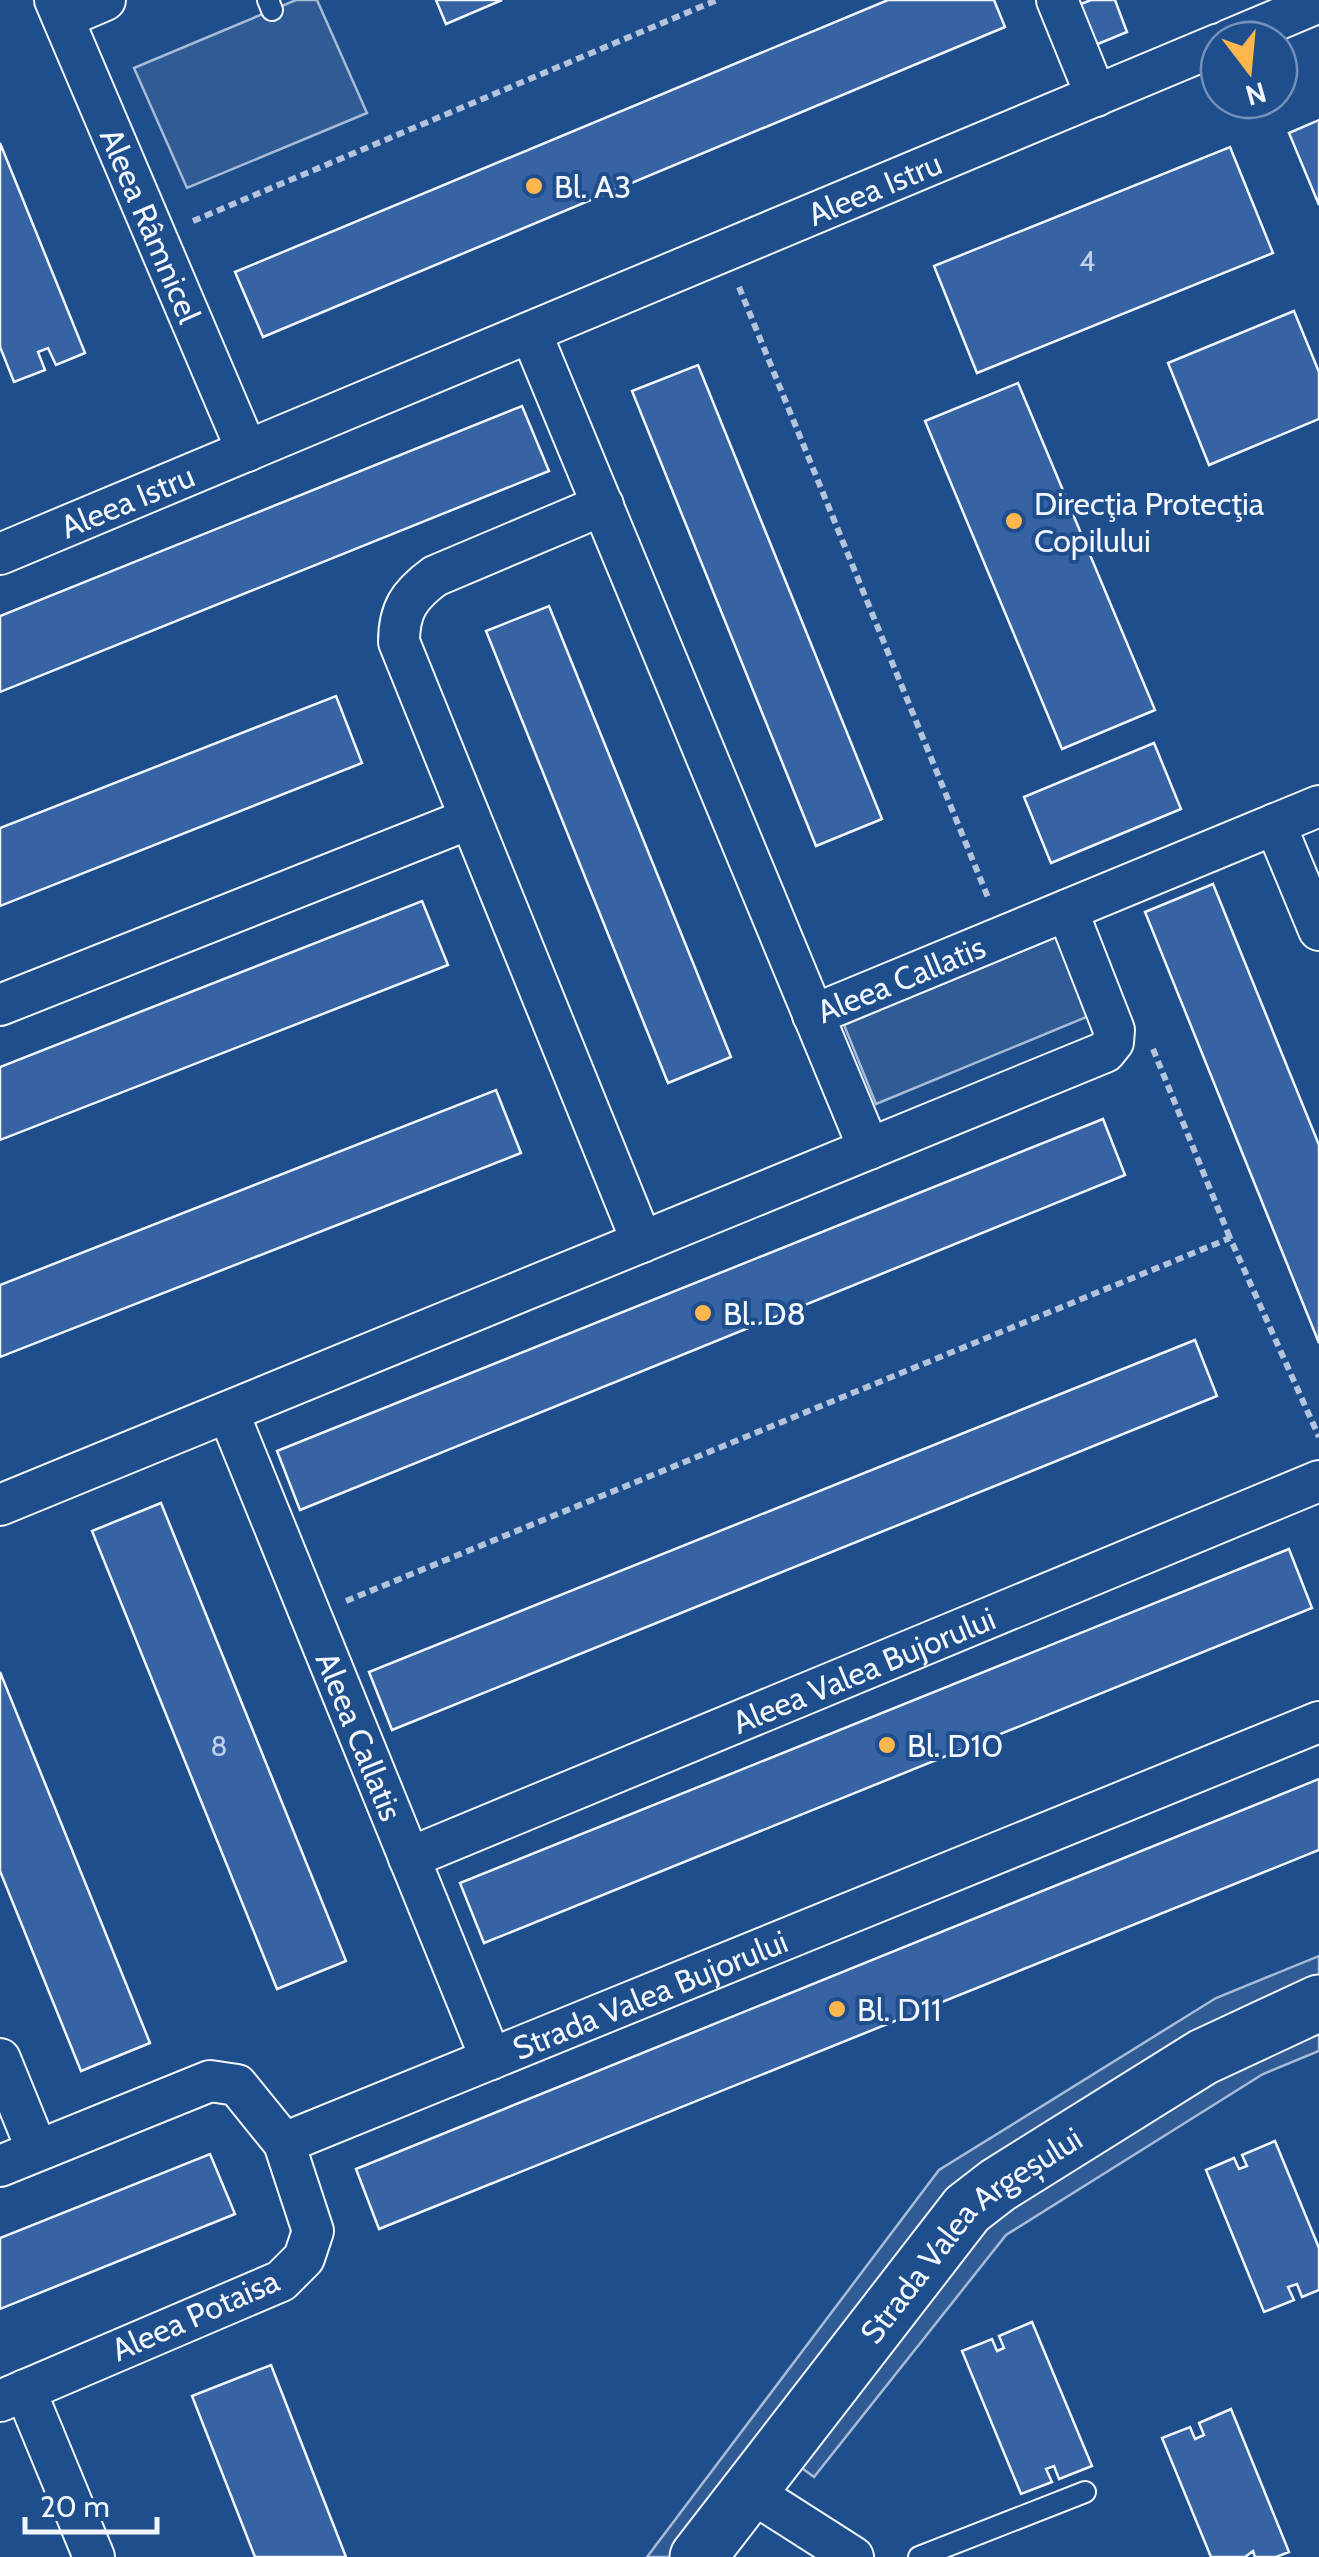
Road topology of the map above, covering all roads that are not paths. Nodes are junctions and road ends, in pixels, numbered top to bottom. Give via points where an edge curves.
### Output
1 (105, 0) edge
2 (1057, 0) edge
3 (1317, 2) edge
4 (59, 9) edge
5 (1275, 20) edge
6 (1199, 52) edge
7 (1096, 96) junction
8 (531, 334) junction
9 (247, 452) junction
10 (603, 505) junction
11 (0, 554) edge
12 (1319, 806) edge
13 (470, 818) junction
14 (1275, 824) junction
15 (1067, 910) junction
16 (1319, 930) edge
17 (0, 1005) edge
18 (813, 1015) junction
19 (869, 1148) junction
20 (642, 1242) junction
21 (228, 1412) junction
22 (1319, 1481) edge
23 (0, 1504) edge
24 (1319, 1722) edge
25 (409, 1858) junction
26 (1319, 2003) edge
27 (0, 2059) edge
28 (491, 2059) junction
29 (284, 2143) junction
30 (37, 2150) junction
31 (0, 2166) edge
32 (13, 2395) edge
33 (748, 2490) junction
34 (1085, 2492) dead end
35 (94, 2557) edge
36 (698, 2557) edge
37 (852, 2557) edge
38 (919, 2557) edge

1 - 4 street
2 - 7 street
3 - 5 street
4 - 9 street, Aleea Râmnicel
6 - 7 street, Aleea Istru
7 - 8 street, Aleea Istru
8 - 9 street, Aleea Istru
8 - 10 street
9 - 11 street, Aleea Istru
10 - 13 street via 435,576 414,591 399,616 399,642
10 - 18 street
12 - 14 street, Aleea Callatis
13 - 17 street
13 - 20 street
14 - 15 street, Aleea Callatis
14 - 16 street
15 - 18 street, Aleea Callatis
15 - 19 street via 1113,1042 1104,1052
18 - 19 street, Aleea Callatis
19 - 20 street
20 - 21 street
21 - 23 street
21 - 25 street, Aleea Callatis
22 - 25 street, Aleea Valea Bujorului
24 - 28 street, Strada Valea Bujorului
25 - 28 street, Aleea Callatis
26 - 33 main road, Strada Valea Argeșului via 1203,2057 968,2209
27 - 30 street
28 - 29 street, Strada Valea Bujorului
29 - 30 street via 237,2085 210,2080
29 - 32 street, Aleea Potaisa via 313,2231 304,2258 281,2281
30 - 31 street
32 - 35 street, Aleea Potaisa
33 - 36 main road, Strada Valea Argeșului
33 - 37 street
34 - 38 lane

